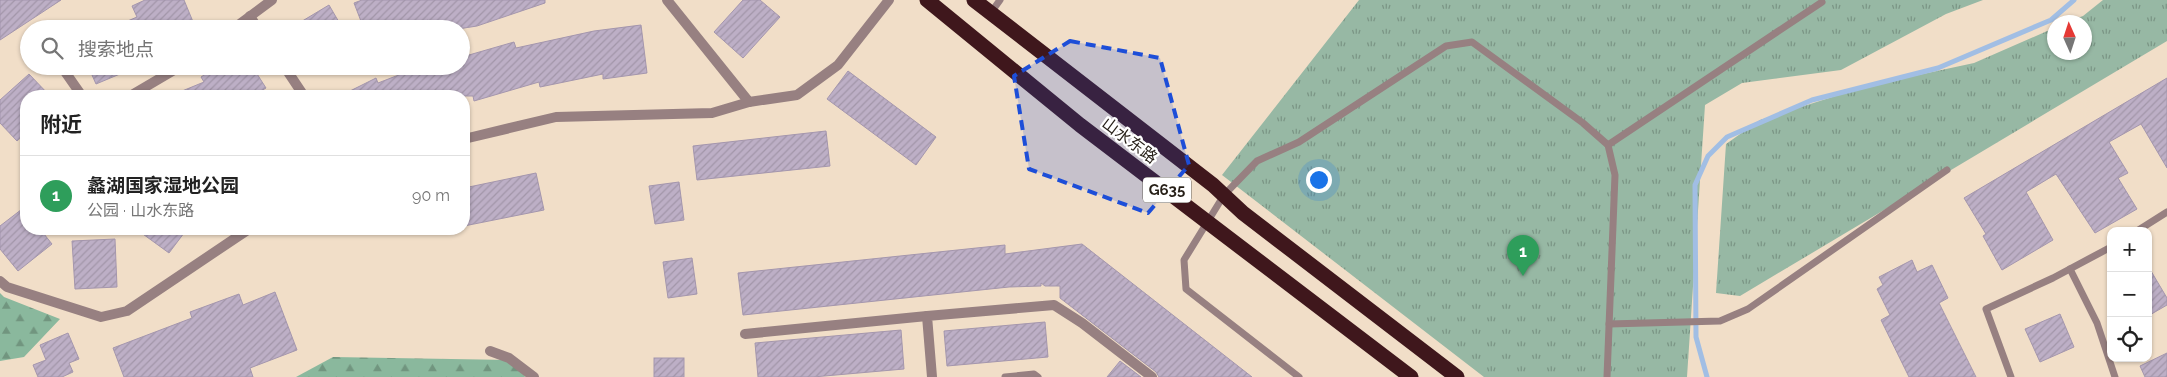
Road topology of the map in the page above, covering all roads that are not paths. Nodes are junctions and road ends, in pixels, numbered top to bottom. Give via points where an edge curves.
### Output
1 (272, 0) edge
2 (668, 0) edge
3 (889, 0) edge
4 (927, 0) edge
5 (974, 0) edge
6 (1000, 0) edge
7 (1822, 2) dead end
8 (990, 14) junction
9 (250, 16) junction
10 (245, 20) edge
11 (252, 20) edge
12 (67, 75) edge
13 (166, 75) edge
14 (290, 75) edge
15 (78, 90) edge
16 (140, 90) edge
17 (300, 90) edge
18 (748, 102) junction
19 (470, 138) edge
20 (1608, 145) junction
21 (1947, 170) dead end
22 (1224, 195) junction
23 (2167, 212) edge
24 (1207, 221) junction
25 (2143, 227) edge
26 (240, 235) edge
27 (2107, 249) edge
28 (2070, 270) junction
29 (0, 281) edge
30 (927, 316) junction
31 (1609, 324) junction
32 (745, 334) dead end
33 (490, 350) dead end
34 (534, 377) edge
35 (932, 377) edge
36 (1005, 377) edge
37 (1038, 377) edge
38 (1152, 377) edge
39 (1299, 377) edge
40 (1411, 377) edge
41 (1456, 377) edge
42 (1607, 377) edge
43 (2011, 377) edge
44 (2115, 377) edge

1 - 9 street
2 - 18 street
3 - 18 street via 838,65 796,95
4 - 24 highway, 山水东路 / G635 via 1080,125
5 - 8 highway, 山水东路 / G635
6 - 8 lane
7 - 20 lane
8 - 22 highway, 山水东路 / G635
9 - 10 street
9 - 11 street
12 - 15 street
13 - 16 street
14 - 17 street
18 - 19 street via 712,113 556,117
20 - 22 lane via 1584,123 1472,42 1446,46 1299,142 1257,161
20 - 31 lane via 1614,175
21 - 31 lane via 1748,309 1720,321
22 - 24 lane
22 - 41 highway, 山水东路 / G635
23 - 25 lane
24 - 39 lane via 1184,260 1186,289
24 - 40 highway, 山水东路 / G635
26 - 29 street via 127,311 101,317 7,287
27 - 28 lane
28 - 43 lane via 1986,309
28 - 44 lane via 2097,323
30 - 32 street
30 - 35 street
30 - 38 street via 1054,305
31 - 42 lane
33 - 34 street via 509,358
36 - 37 lane via 1034,374

